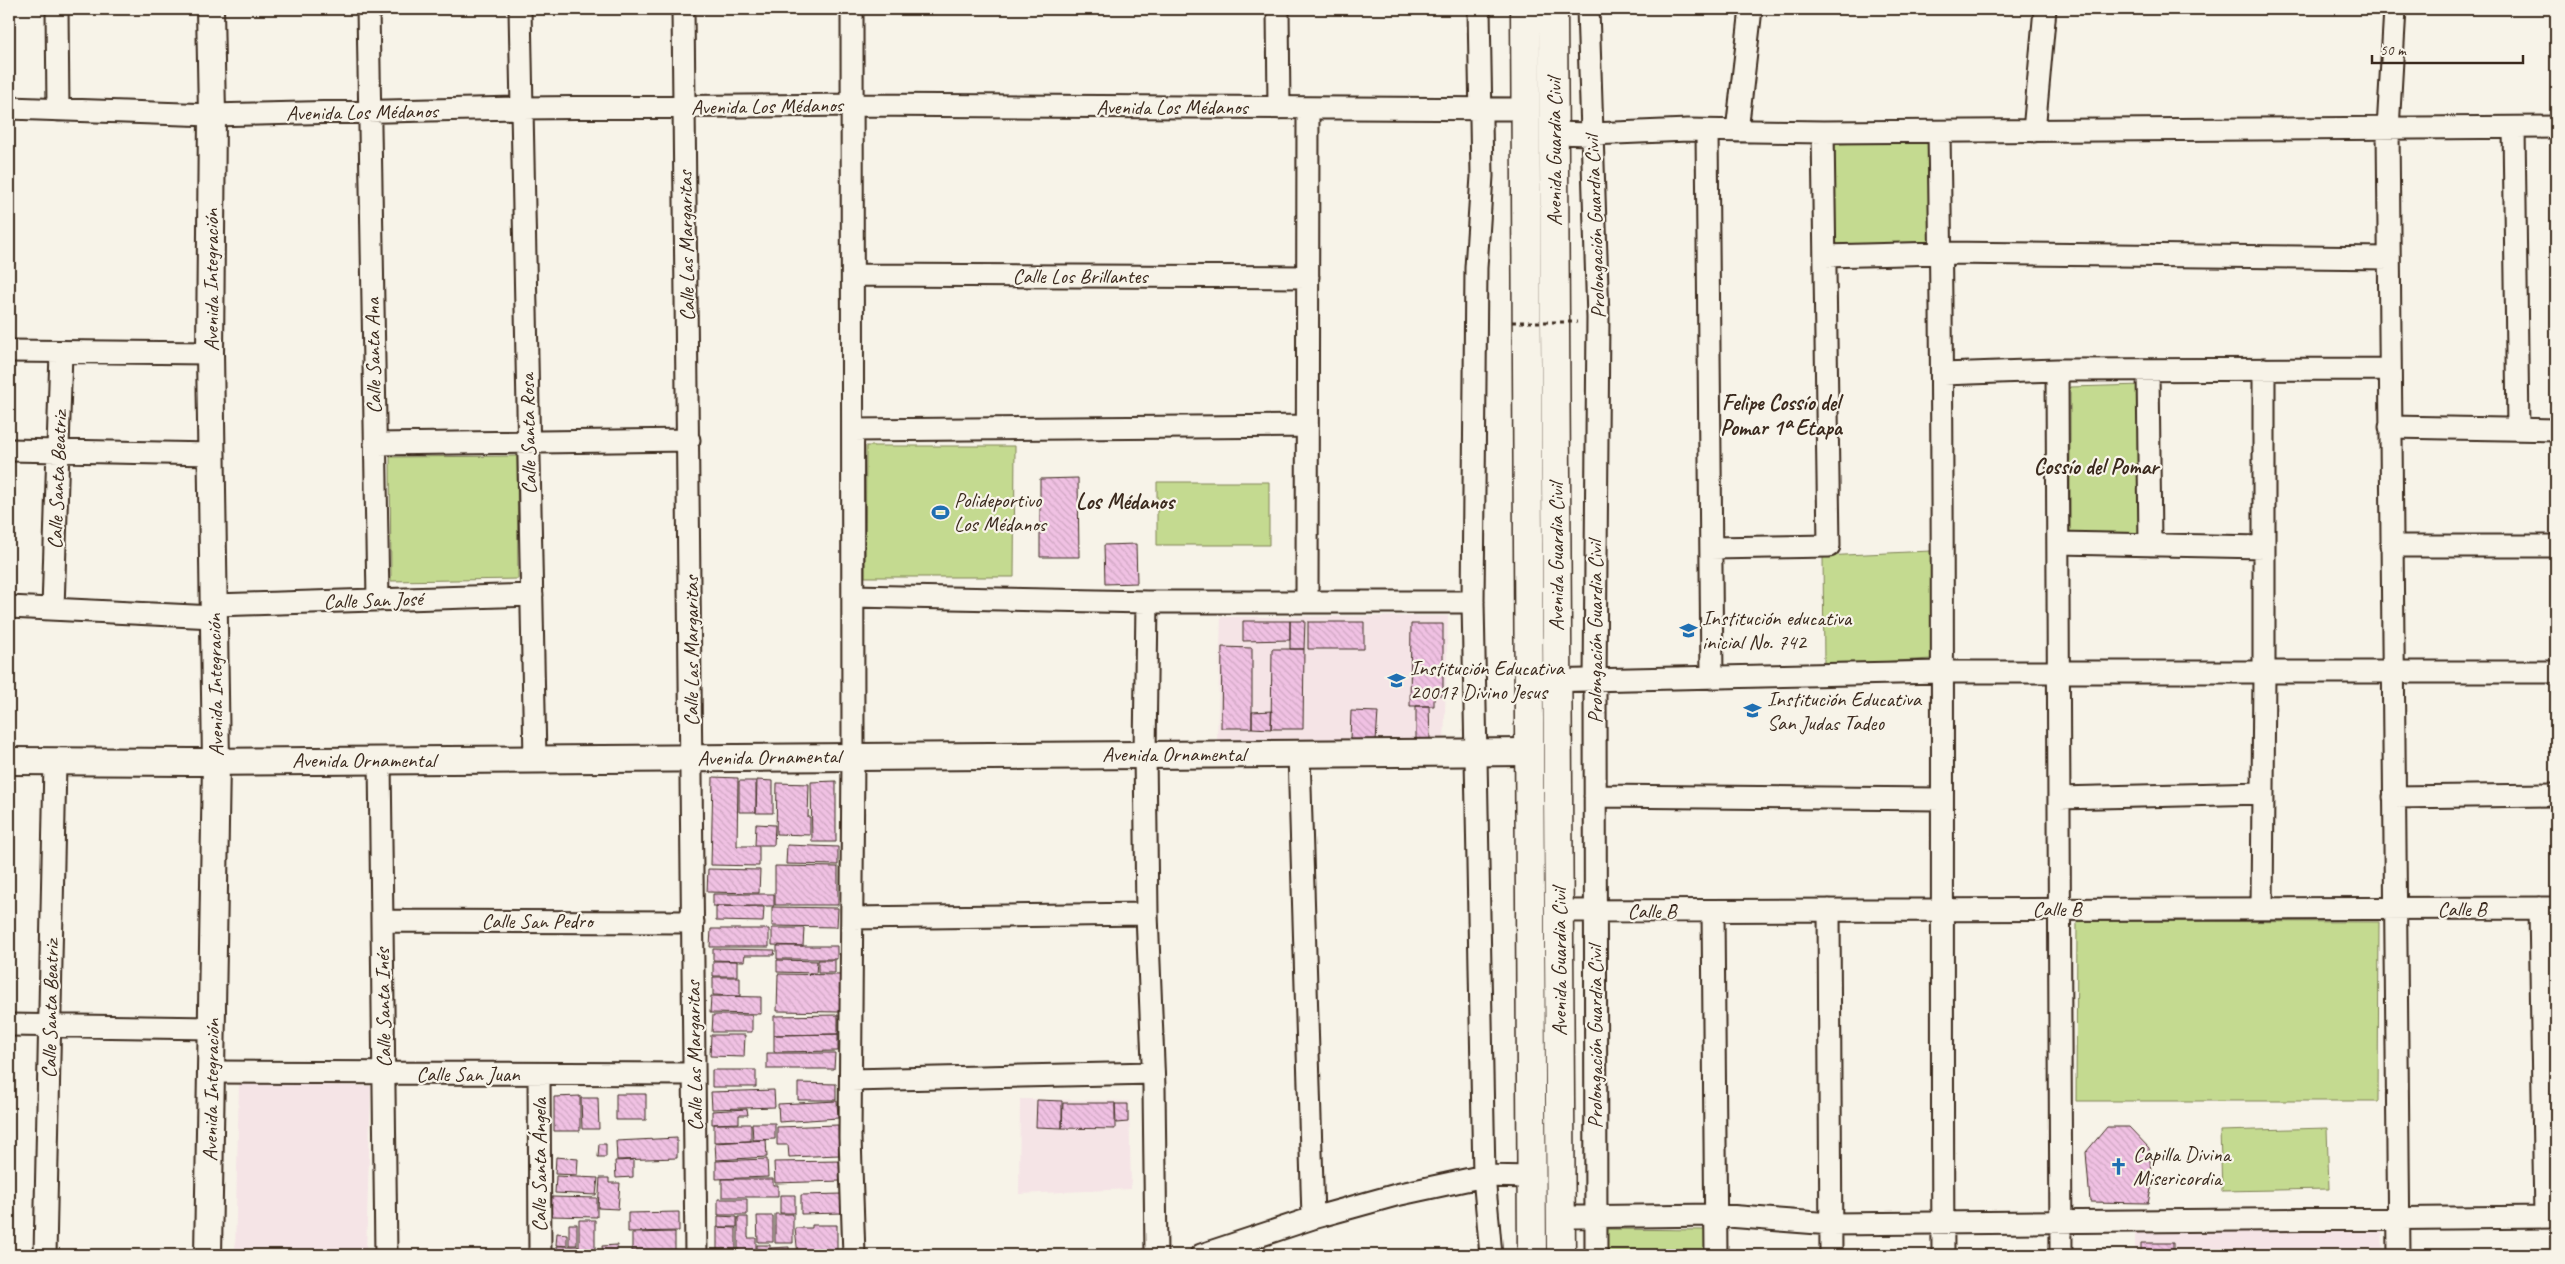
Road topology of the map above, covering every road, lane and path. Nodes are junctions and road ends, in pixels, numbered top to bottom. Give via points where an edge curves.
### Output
1 (57, 9) edge
2 (210, 9) edge
3 (368, 9) edge
4 (520, 9) edge
5 (683, 9) edge
6 (852, 9) edge
7 (1278, 9) edge
8 (1480, 9) edge
9 (1525, 9) edge
10 (1552, 9) edge
11 (1588, 9) edge
12 (1751, 9) edge
13 (2046, 9) edge
14 (2395, 9) edge
15 (853, 105) junction
16 (683, 107) junction
17 (9, 108) edge
18 (521, 108) junction
19 (1279, 108) junction
20 (1308, 108) junction
21 (1482, 109) junction
22 (1526, 109) junction
23 (58, 110) junction
24 (369, 112) junction
25 (212, 115) junction
26 (2514, 128) junction
27 (2556, 128) edge
28 (2388, 129) junction
29 (1707, 131) junction
30 (1737, 131) junction
31 (2034, 131) junction
32 (1823, 132) junction
33 (1939, 132) junction
34 (1553, 133) junction
35 (1592, 134) junction
36 (1941, 254) junction
37 (1824, 256) junction
38 (2389, 258) junction
39 (853, 275) junction
40 (1308, 277) junction
41 (1512, 322) dead end
42 (1577, 322) dead end
43 (9, 351) edge
44 (61, 352) junction
45 (210, 353) junction
46 (2264, 369) junction
47 (2390, 369) junction
48 (2057, 370) junction
49 (2148, 370) junction
50 (1943, 374) junction
51 (1307, 426) junction
52 (2390, 427) junction
53 (2518, 429) junction
54 (853, 430) junction
55 (2556, 430) edge
56 (689, 440) junction
57 (528, 441) junction
58 (375, 444) junction
59 (9, 450) edge
60 (59, 451) junction
61 (212, 454) junction
62 (2058, 543) junction
63 (2150, 545) junction
64 (2391, 546) junction
65 (2556, 546) edge
66 (2264, 547) junction
67 (1711, 548) junction
68 (532, 595) junction
69 (853, 596) junction
70 (378, 600) junction
71 (1146, 602) junction
72 (1307, 602) junction
73 (1473, 602) junction
74 (9, 607) edge
75 (53, 609) junction
76 (214, 611) junction
77 (1941, 672) junction
78 (2059, 672) junction
79 (2556, 672) edge
80 (2264, 673) junction
81 (2392, 673) junction
82 (1712, 678) junction
83 (1529, 681) junction
84 (1557, 681) junction
85 (1595, 681) junction
86 (1529, 752) junction
87 (1145, 753) junction
88 (1474, 753) junction
89 (1299, 754) junction
90 (854, 756) junction
91 (691, 758) junction
92 (535, 759) junction
93 (380, 760) junction
94 (9, 761) edge
95 (216, 762) junction
96 (55, 763) junction
97 (2263, 793) junction
98 (2556, 795) edge
99 (1595, 796) junction
100 (2394, 797) junction
101 (2059, 798) junction
102 (1941, 799) junction
103 (1941, 908) junction
104 (2548, 908) edge
105 (2059, 909) junction
106 (2262, 909) junction
107 (2395, 909) junction
108 (1829, 910) junction
109 (1558, 911) junction
110 (1595, 911) junction
111 (1712, 911) junction
112 (1147, 914) junction
113 (852, 918) junction
114 (382, 921) junction
115 (693, 922) junction
116 (2549, 1022) edge
117 (9, 1025) edge
118 (49, 1027) junction
119 (212, 1028) junction
120 (211, 1072) junction
121 (1153, 1073) junction
122 (383, 1074) junction
123 (539, 1074) junction
124 (694, 1074) junction
125 (850, 1080) junction
126 (1484, 1176) junction
127 (1531, 1176) junction
128 (1715, 1215) junction
129 (1560, 1217) junction
130 (1596, 1217) junction
131 (2551, 1217) edge
132 (1313, 1218) junction
133 (2399, 1218) junction
134 (1943, 1222) junction
135 (2060, 1222) junction
136 (1831, 1224) junction
137 (44, 1255) edge
138 (208, 1255) edge
139 (386, 1255) edge
140 (540, 1255) edge
141 (696, 1255) edge
142 (854, 1255) edge
143 (1156, 1255) edge
144 (1200, 1255) edge
145 (1491, 1255) edge
146 (1532, 1255) edge
147 (1561, 1255) edge
148 (1596, 1255) edge
149 (1716, 1255) edge
150 (1831, 1255) edge
151 (1943, 1255) edge
152 (2061, 1255) edge
153 (2399, 1255) edge

1 - 23 street
2 - 25 street, Avenida Integración
3 - 24 street, Calle Santa Ana
4 - 18 street, Calle Santa Rosa
5 - 16 street, Calle Las Margaritas
6 - 15 street
7 - 19 street
8 - 21 street
9 - 22 highway, Avenida Guardia Civil
10 - 34 highway, Avenida Guardia Civil
11 - 35 street, Prolongación Guardia Civil
12 - 30 street
13 - 31 street
14 - 28 street
15 - 16 street, Avenida Los Médanos
15 - 19 street, Avenida Los Médanos
15 - 39 street
16 - 18 street, Avenida Los Médanos
16 - 56 street, Calle Las Margaritas
17 - 23 street, Avenida Los Médanos
18 - 24 street, Avenida Los Médanos
18 - 57 street, Calle Santa Rosa
19 - 20 street, Avenida Los Médanos
20 - 21 street, Avenida Los Médanos
20 - 40 street
21 - 22 street, Avenida Los Médanos
21 - 73 street via 1482,176 1476,268
22 - 83 highway, Avenida Guardia Civil
23 - 25 street, Avenida Los Médanos
24 - 25 street, Avenida Los Médanos
24 - 58 street, Calle Santa Ana
25 - 45 street, Avenida Integración
26 - 27 street
26 - 28 street
26 - 53 street
28 - 31 street
28 - 38 street
29 - 30 street
29 - 35 street
29 - 67 street
30 - 32 street
31 - 33 street
32 - 33 street
32 - 37 street
33 - 36 street
34 - 35 street
34 - 84 highway, Avenida Guardia Civil
35 - 85 street, Prolongación Guardia Civil via 1598,318
36 - 37 street
36 - 38 street
36 - 50 street
37 - 67 street via 1829,546
38 - 47 street
39 - 40 street, Calle Los Brillantes
39 - 54 street
40 - 51 street
41 - 42 path, bridge
43 - 44 street
44 - 45 street
44 - 60 street, Calle Santa Beatriz
45 - 61 street, Avenida Integración
46 - 47 street
46 - 49 street
46 - 66 street
47 - 52 street
48 - 49 street
48 - 50 street
48 - 62 street
49 - 63 street
50 - 77 street
51 - 54 street
51 - 72 street
52 - 53 street
52 - 64 street
53 - 55 street
54 - 69 street
56 - 57 street
56 - 91 street, Calle Las Margaritas
57 - 58 street
57 - 68 street, Calle Santa Rosa
58 - 70 street, Calle Santa Ana
59 - 60 street
60 - 61 street
60 - 75 street, Calle Santa Beatriz
61 - 76 street, Avenida Integración
62 - 63 street
62 - 78 street
63 - 66 street
64 - 65 street
64 - 81 street
66 - 80 street
67 - 82 street
68 - 70 street, Calle San José
68 - 92 street, Calle Santa Rosa
69 - 71 street
69 - 90 street
70 - 76 street, Calle San José
71 - 72 street
71 - 87 street
72 - 73 street
73 - 88 street
74 - 75 street, Calle San José
75 - 76 street, Calle San José
76 - 95 street, Avenida Integración
77 - 78 street
77 - 82 street
77 - 102 street
78 - 80 street
78 - 101 street
79 - 81 street
80 - 81 street
80 - 97 street
81 - 100 street
82 - 85 street
83 - 84 street
83 - 86 highway, Avenida Guardia Civil
84 - 85 street
84 - 109 highway, Avenida Guardia Civil
85 - 99 street, Prolongación Guardia Civil
86 - 88 street, Avenida Ornamental
86 - 127 highway, Avenida Guardia Civil
87 - 89 street, Avenida Ornamental
87 - 90 street, Avenida Ornamental
87 - 112 street
88 - 89 street, Avenida Ornamental
88 - 126 street
89 - 132 street
90 - 91 street, Avenida Ornamental
90 - 113 street
91 - 92 street, Avenida Ornamental
91 - 115 street, Calle Las Margaritas
92 - 93 street, Avenida Ornamental
93 - 95 street, Avenida Ornamental
93 - 114 street, Calle Santa Inés
94 - 96 street, Avenida Ornamental
95 - 96 street, Avenida Ornamental
95 - 119 street, Avenida Integración
96 - 118 street, Calle Santa Beatriz
97 - 101 street
97 - 106 street
98 - 100 street
99 - 102 street
99 - 110 street, Prolongación Guardia Civil
100 - 107 street
101 - 105 street
102 - 103 street
103 - 105 street, Calle B
103 - 108 street, Calle B
103 - 134 street
104 - 107 street, Calle B
104 - 116 street
105 - 106 street, Calle B
105 - 135 street
106 - 107 street, Calle B
107 - 133 street
108 - 111 street, Calle B
108 - 136 street
109 - 110 street, Calle B
109 - 129 highway, Avenida Guardia Civil
110 - 111 street, Calle B
110 - 130 street, Prolongación Guardia Civil
111 - 128 street
112 - 113 street
112 - 121 street
113 - 125 street
114 - 115 street, Calle San Pedro
114 - 122 street, Calle Santa Inés
115 - 124 street, Calle Las Margaritas
116 - 131 street
117 - 118 street
118 - 119 street
118 - 137 street, Calle Santa Beatriz
119 - 120 street, Avenida Integración
120 - 122 street, Calle San Juan
120 - 138 street, Avenida Integración
121 - 125 street
121 - 143 street
122 - 123 street, Calle San Juan
122 - 139 street, Calle Santa Inés
123 - 124 street, Calle San Juan
123 - 140 street, Calle Santa Ángela
124 - 141 street, Calle Las Margaritas
125 - 142 street
126 - 127 street
126 - 132 street via 1396,1195
126 - 145 street
127 - 146 highway, Avenida Guardia Civil
128 - 130 street
128 - 136 street
128 - 149 street
129 - 130 street
129 - 147 highway, Avenida Guardia Civil
130 - 148 street, Prolongación Guardia Civil
131 - 133 street
132 - 144 street
133 - 135 street
133 - 153 street
134 - 135 street
134 - 136 street
134 - 151 street
135 - 152 street
136 - 150 street

